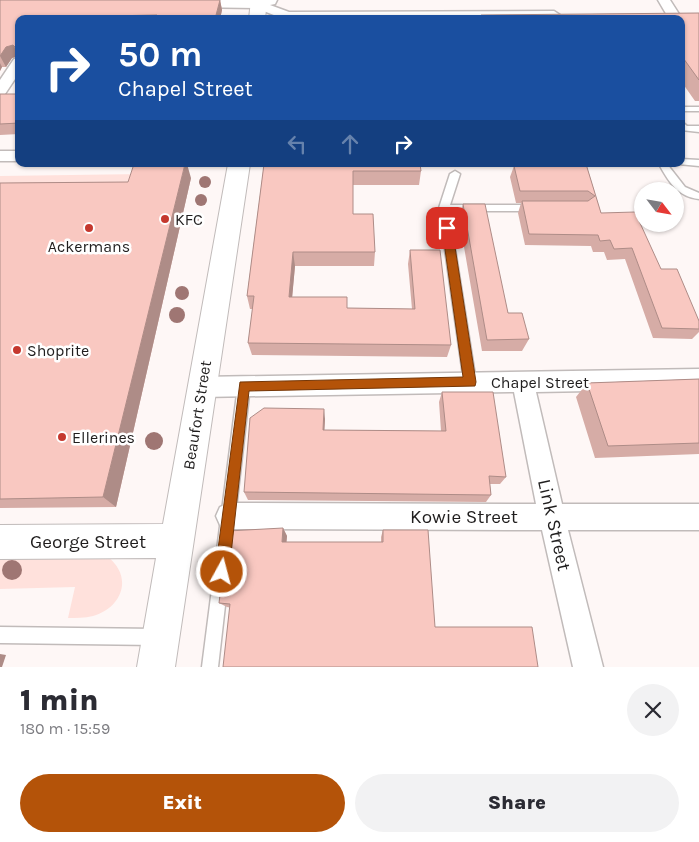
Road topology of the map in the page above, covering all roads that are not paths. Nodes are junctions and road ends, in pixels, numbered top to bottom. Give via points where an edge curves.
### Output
1 (664, 0) edge
2 (179, 4) edge
3 (262, 6) edge
4 (653, 14) edge
5 (673, 14) junction
6 (690, 14) edge
7 (284, 15) edge
8 (15, 68) edge
9 (0, 91) edge
10 (685, 109) edge
11 (699, 109) edge
12 (685, 127) edge
13 (699, 129) edge
14 (0, 156) edge
15 (15, 156) edge
16 (685, 162) edge
17 (699, 163) edge
18 (238, 167) edge
19 (665, 167) edge
20 (455, 174) dead end
21 (699, 196) edge
22 (444, 208) junction
23 (542, 208) edge
24 (699, 379) edge
25 (470, 382) junction
26 (523, 383) junction
27 (244, 386) junction
28 (201, 387) junction
29 (228, 516) junction
30 (699, 516) edge
31 (552, 517) junction
32 (175, 541) junction
33 (0, 542) edge
34 (0, 635) edge
35 (160, 638) junction
36 (156, 667) edge
37 (210, 667) edge
38 (588, 667) edge

1 - 5 street
2 - 3 street
3 - 7 street
4 - 5 street
5 - 6 street
8 - 9 street
10 - 11 lane
12 - 13 lane
14 - 15 street
16 - 17 lane
18 - 28 main road, Beaufort Street
19 - 21 lane via 680,190
20 - 22 lane
22 - 23 lane
22 - 25 lane
24 - 26 street, Chapel Street
25 - 26 street, Chapel Street
25 - 27 street, Chapel Street
26 - 31 street, Link Street
27 - 28 street, Chapel Street
27 - 29 lane
28 - 32 main road, Beaufort Street
29 - 31 street, Kowie Street
29 - 37 lane
30 - 31 street, Kowie Street
31 - 38 street, Link Street
32 - 33 main road, George Street
32 - 35 main road, Beaufort Street
34 - 35 lane
35 - 36 main road, Beaufort Street

